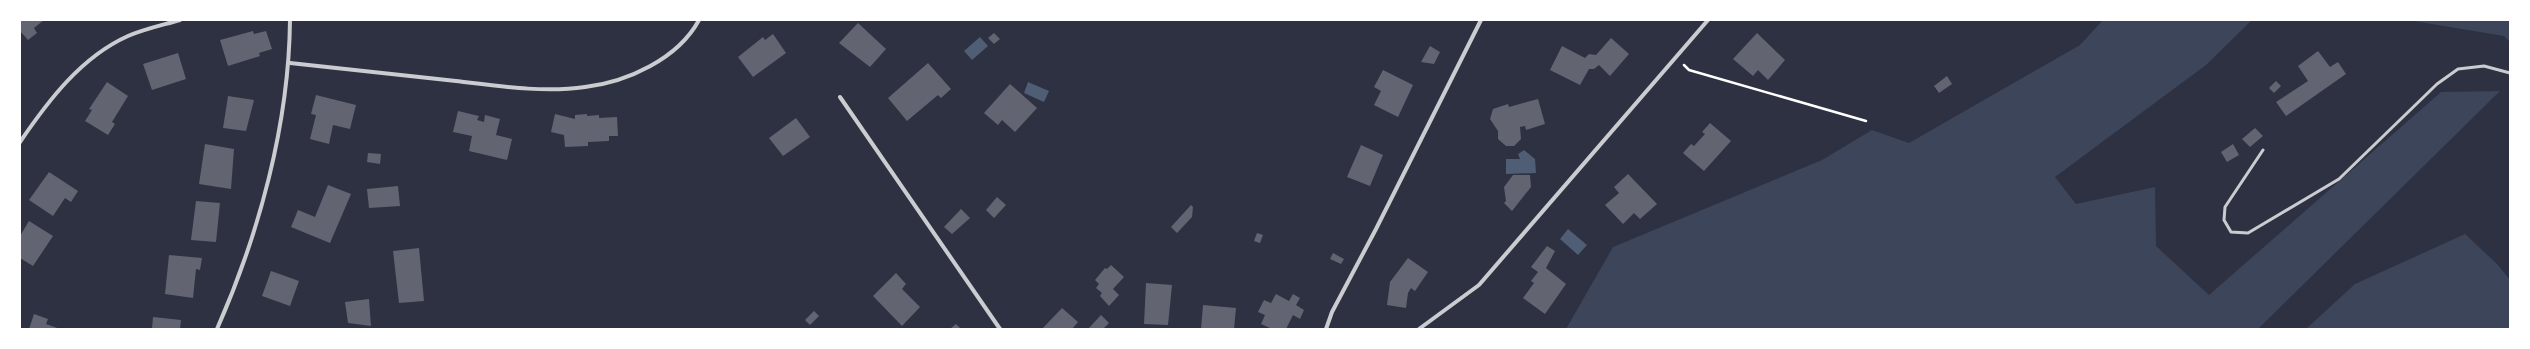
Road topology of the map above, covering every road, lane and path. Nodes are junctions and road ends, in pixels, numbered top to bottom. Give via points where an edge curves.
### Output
1 (180, 20) edge
2 (290, 20) edge
3 (699, 20) edge
4 (1481, 20) edge
5 (1708, 20) edge
6 (1676, 58) junction
7 (290, 63) junction
8 (2510, 73) edge
9 (840, 97) dead end
10 (1866, 121) dead end
11 (20, 142) edge
12 (2263, 150) dead end
13 (217, 329) edge
14 (1000, 329) edge
15 (1326, 329) edge
16 (1419, 329) edge

1 - 11 street via 127,36 88,60 44,107
2 - 7 street
3 - 7 street via 693,30 666,55 631,76 585,87 518,88
4 - 15 street via 1332,312
5 - 6 street
6 - 10 path via 1689,70
6 - 16 street via 1479,285
7 - 13 street via 265,198
8 - 12 lane via 2484,66 2458,69 2437,84 2339,179 2248,234 2231,232 2224,220 2226,207
9 - 14 street

